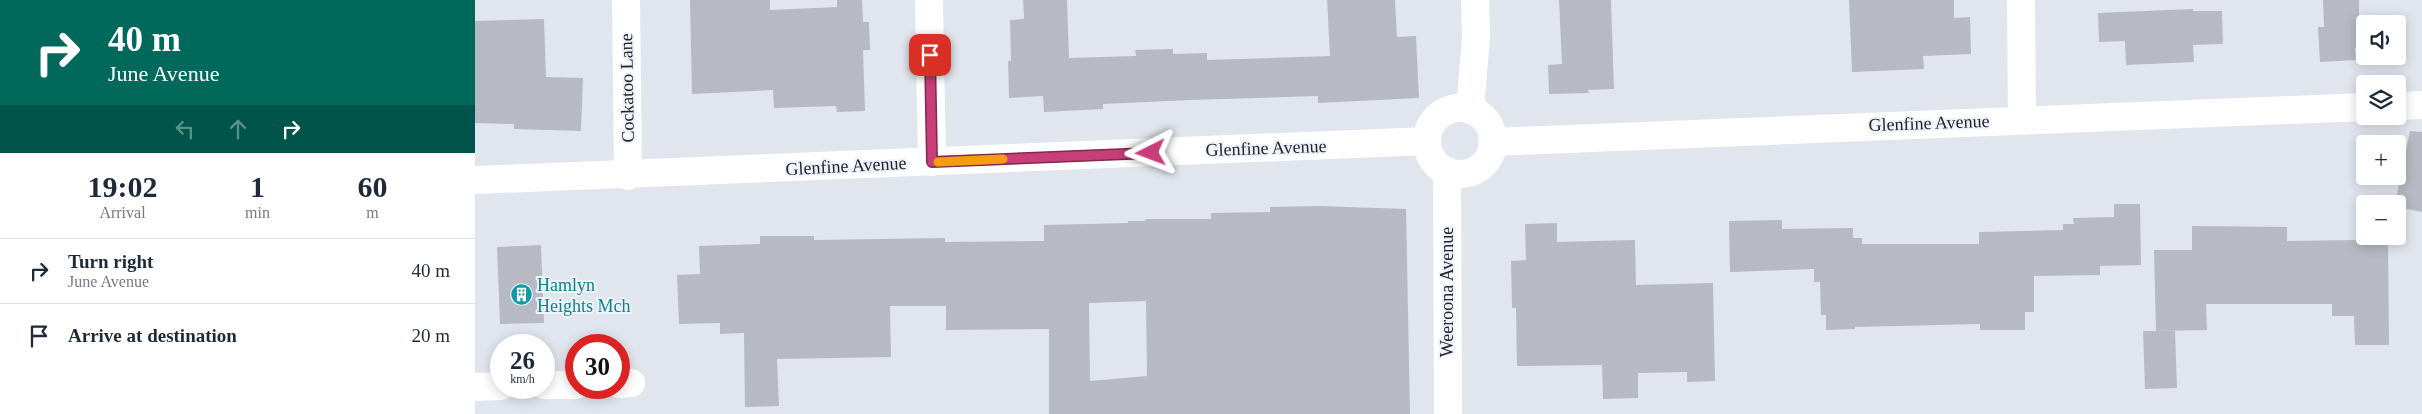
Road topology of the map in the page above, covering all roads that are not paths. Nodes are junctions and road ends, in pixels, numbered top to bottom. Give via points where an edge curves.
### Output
1 (626, 0) edge
2 (929, 0) edge
3 (1475, 0) edge
4 (2021, 0) edge
5 (2422, 105) edge
6 (2406, 106) edge
7 (2356, 107) edge
8 (1471, 110) junction
9 (2022, 119) junction
10 (1427, 141) junction
11 (1492, 142) junction
12 (932, 162) junction
13 (1447, 171) junction
14 (628, 176) junction
15 (475, 180) edge
16 (490, 386) edge
17 (475, 387) edge
18 (1448, 414) edge

1 - 14 street, Cockatoo Lane
2 - 12 street
3 - 8 street
4 - 9 street
5 - 6 street
7 - 9 street, Glenfine Avenue
8 - 10 street via 1450,109 1441,114 1431,126
8 - 11 street via 1487,122
9 - 11 street, Glenfine Avenue
10 - 12 street, Glenfine Avenue
10 - 13 street via 1433,159
11 - 13 street via 1485,162 1477,169 1457,174
12 - 14 street, Glenfine Avenue
13 - 18 street, Weeroona Avenue
14 - 15 street, Glenfine Avenue
16 - 17 street

